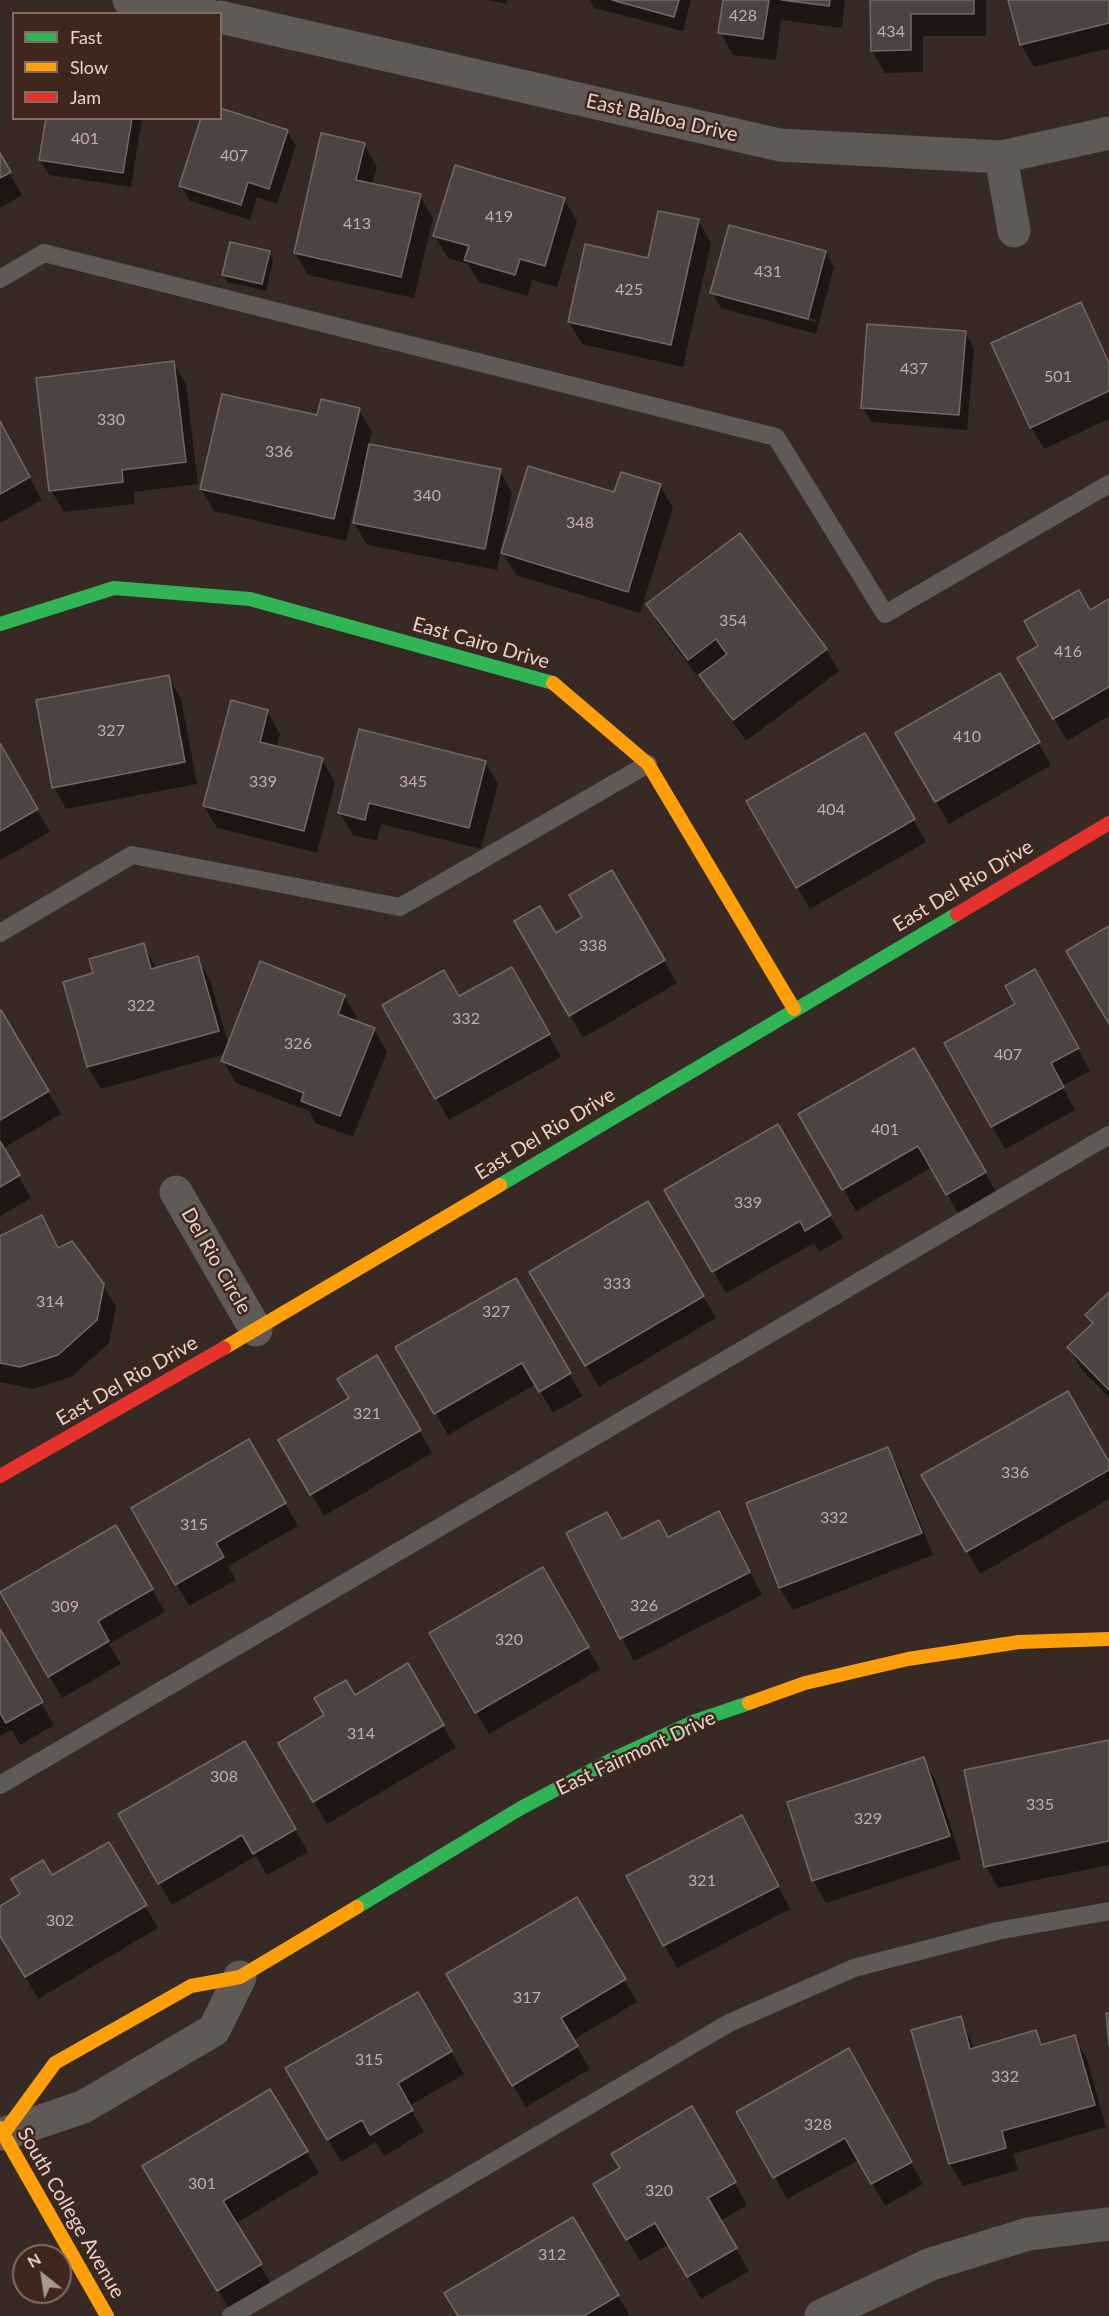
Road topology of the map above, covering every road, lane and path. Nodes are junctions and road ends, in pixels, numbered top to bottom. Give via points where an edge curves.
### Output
1 (129, 0) edge
2 (197, 12) edge
3 (222, 17) edge
4 (1109, 133) edge
5 (1001, 157) junction
6 (1014, 231) dead end
7 (0, 279) edge
8 (1109, 484) edge
9 (0, 624) edge
10 (648, 764) junction
11 (1109, 823) edge
12 (0, 933) edge
13 (794, 1009) junction
14 (1109, 1135) edge
15 (176, 1192) dead end
16 (256, 1330) junction
17 (0, 1476) edge
18 (1109, 1639) edge
19 (0, 1785) edge
20 (1109, 1911) edge
21 (240, 1977) junction
22 (4, 2142) edge
23 (1109, 2224) edge
24 (107, 2316) edge
25 (231, 2316) edge
26 (821, 2316) edge

1 - 2 street
3 - 5 street, East Balboa Drive via 780,145
4 - 5 street, East Balboa Drive
5 - 6 street
7 - 8 lane via 44,253 776,437 885,614
9 - 10 street, East Cairo Drive via 114,588 250,599 555,684
10 - 12 lane via 400,907 132,855
10 - 13 street, East Cairo Drive
11 - 13 street, East Del Rio Drive
13 - 16 street, East Del Rio Drive
14 - 19 lane
15 - 16 street, Del Rio Circle
16 - 17 street, East Del Rio Drive
18 - 21 street, East Fairmont Drive via 1019,1642 908,1659 805,1683 693,1722 521,1808
20 - 25 lane via 997,1931 854,1968 729,2023
21 - 22 street via 214,2030 83,2108
21 - 22 street, East Fairmont Drive via 191,1986 55,2063
22 - 24 street, South College Avenue
23 - 26 street via 1028,2234 932,2264

